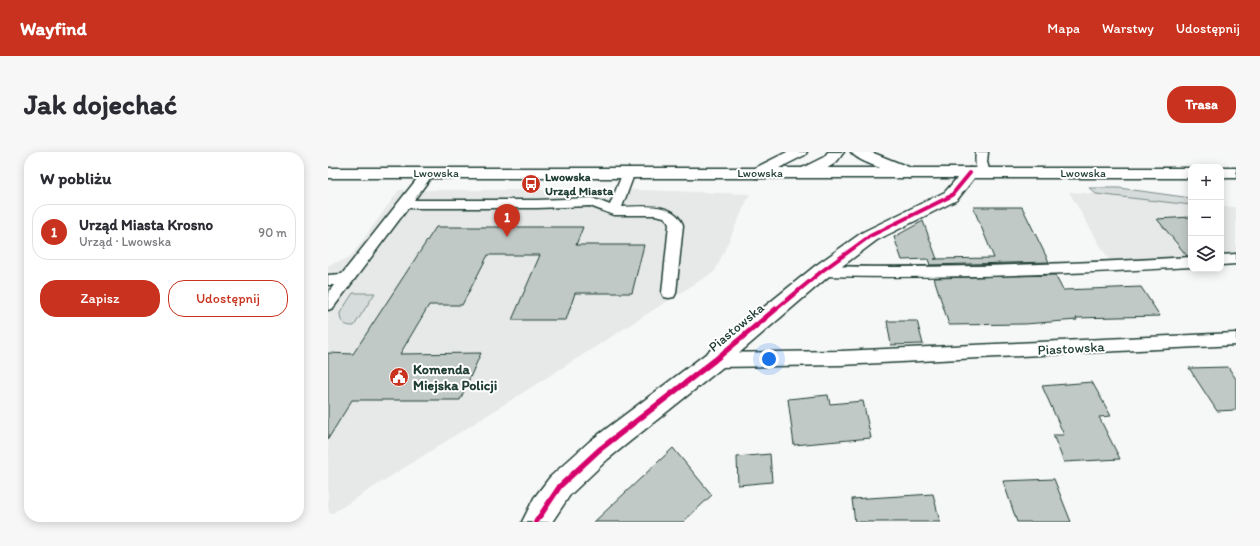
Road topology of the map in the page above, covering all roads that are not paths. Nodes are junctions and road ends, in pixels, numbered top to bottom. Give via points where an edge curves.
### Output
1 (799, 152) edge
2 (808, 152) edge
3 (836, 152) edge
4 (859, 152) edge
5 (982, 152) edge
6 (629, 172) junction
7 (910, 172) junction
8 (328, 173) edge
9 (428, 173) junction
10 (757, 173) junction
11 (804, 173) junction
12 (977, 173) junction
13 (1188, 173) edge
14 (1224, 173) edge
15 (1236, 174) edge
16 (404, 204) junction
17 (614, 211) junction
18 (1236, 259) edge
19 (1224, 260) edge
20 (1188, 262) edge
21 (822, 271) junction
22 (346, 279) junction
23 (328, 280) edge
24 (669, 292) dead end
25 (328, 304) edge
26 (1236, 339) edge
27 (715, 360) junction
28 (536, 522) edge

1 - 10 main road
2 - 11 main road via 804,160
3 - 11 main road via 830,160
4 - 7 main road
5 - 12 lane
6 - 9 main road, Lwowska
6 - 10 main road, Lwowska
6 - 17 lane
7 - 11 main road, Lwowska
7 - 12 main road, Lwowska
8 - 9 main road, Lwowska
9 - 16 lane
10 - 11 main road, Lwowska
12 - 13 main road, Lwowska
12 - 21 main road, Piastowska via 951,196 870,236
14 - 15 main road
16 - 17 lane via 592,202
16 - 22 lane
17 - 24 lane via 654,211 668,214 674,219 676,225
18 - 19 lane
20 - 21 lane via 1045,270 905,273
21 - 27 main road, Piastowska
22 - 23 lane
22 - 25 lane
26 - 27 lane, Piastowska via 849,358
27 - 28 main road, Piastowska via 599,450 560,486

